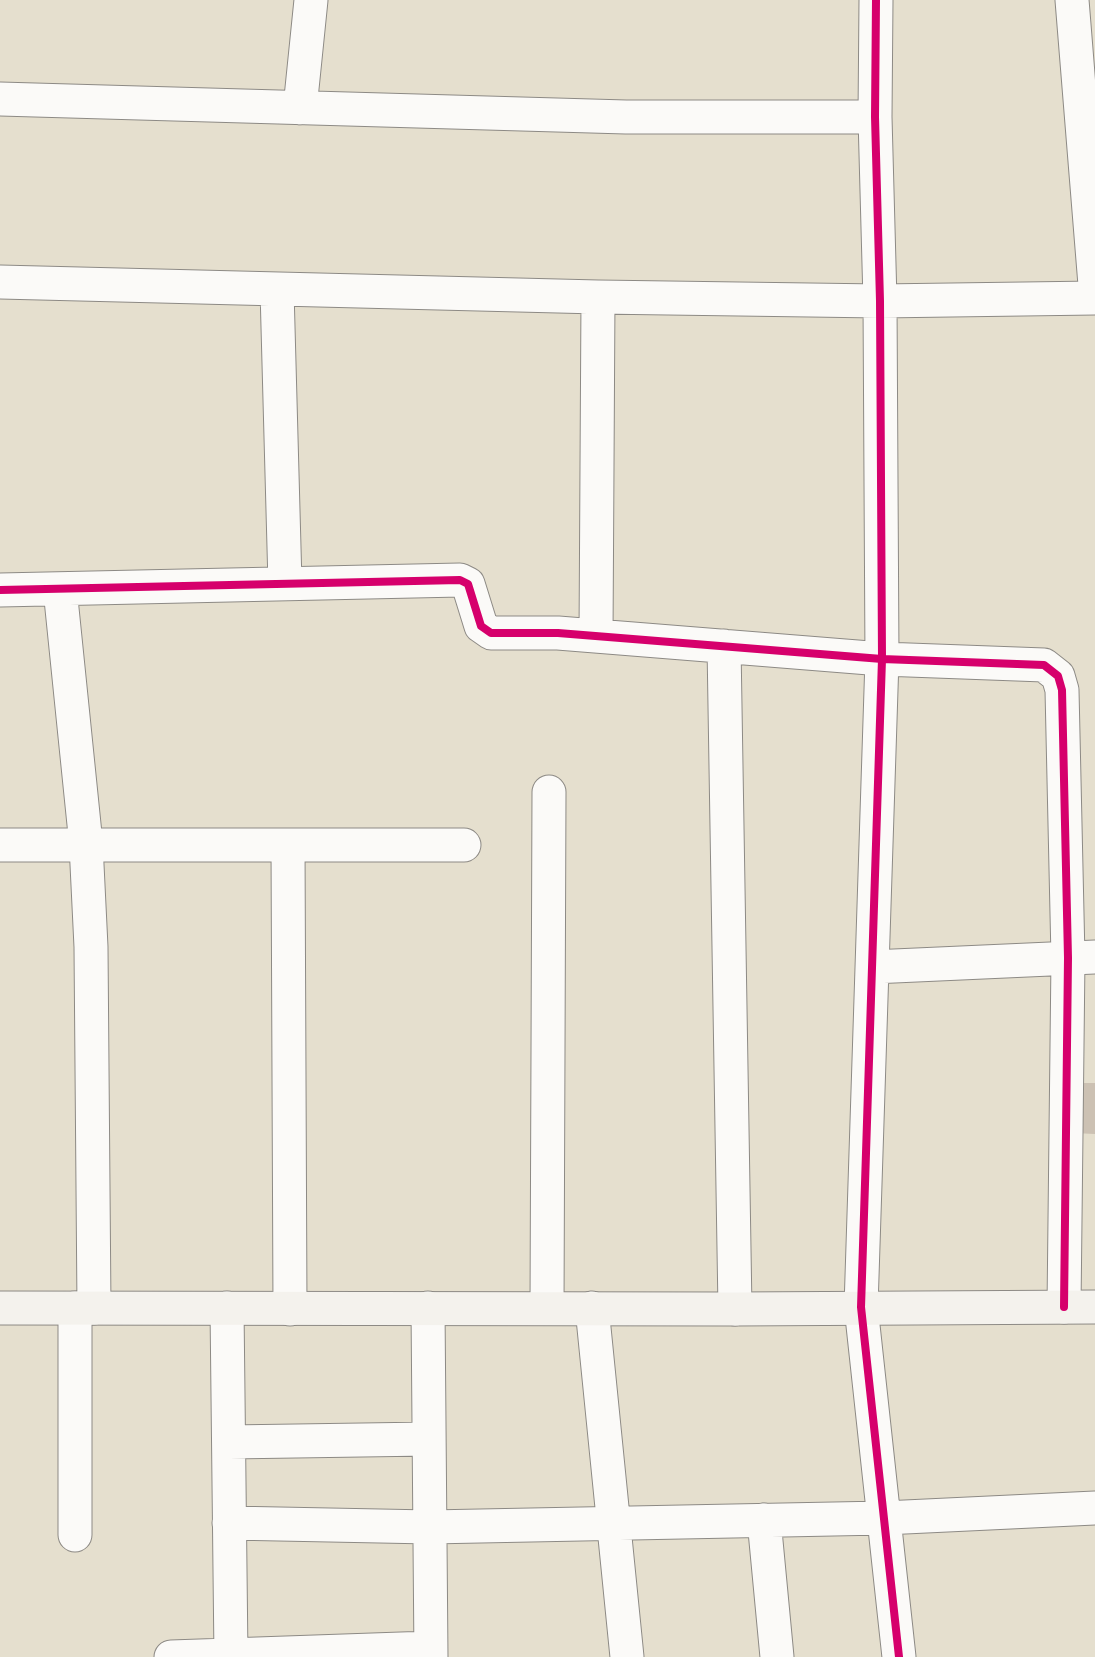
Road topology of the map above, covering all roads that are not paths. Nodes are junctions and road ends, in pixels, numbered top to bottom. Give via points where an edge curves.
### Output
1 (311, 0) edge
2 (876, 0) edge
3 (1072, 0) edge
4 (0, 99) edge
5 (300, 108) junction
6 (875, 117) junction
7 (0, 282) edge
8 (1095, 285) edge
9 (277, 290) junction
10 (598, 297) junction
11 (1095, 298) edge
12 (880, 301) junction
13 (285, 584) junction
14 (60, 589) junction
15 (0, 591) edge
16 (596, 636) junction
17 (724, 646) junction
18 (882, 659) junction
19 (549, 792) dead end
20 (86, 844) junction
21 (0, 845) edge
22 (288, 845) junction
23 (464, 845) dead end
24 (1082, 958) edge
25 (872, 967) junction
26 (861, 1307) junction
27 (1080, 1307) edge
28 (0, 1308) edge
29 (84, 1308) junction
30 (227, 1308) junction
31 (428, 1308) junction
32 (547, 1308) junction
33 (592, 1308) junction
34 (291, 1309) junction
35 (735, 1309) junction
36 (429, 1439) junction
37 (229, 1442) junction
38 (1095, 1508) edge
39 (884, 1518) junction
40 (764, 1520) junction
41 (229, 1523) junction
42 (613, 1523) junction
43 (430, 1527) junction
44 (75, 1535) dead end
45 (431, 1653) edge
46 (231, 1656) edge
47 (171, 1657) edge
48 (627, 1657) edge
49 (777, 1657) edge
50 (898, 1657) edge

1 - 5 street
2 - 6 street
3 - 8 street
4 - 5 street
5 - 6 street via 626,117
6 - 12 street
7 - 9 street
9 - 10 street
9 - 13 street
10 - 12 street
10 - 16 street
11 - 12 street
12 - 18 street
13 - 14 street
13 - 16 street via 460,580 468,584 481,626 491,633
14 - 15 street
14 - 20 street
16 - 17 street
17 - 18 street
17 - 35 street
18 - 24 street via 1044,665 1058,676
18 - 25 street
19 - 32 street
20 - 21 street
20 - 22 street
20 - 29 street via 91,947
22 - 23 street
22 - 34 street
24 - 25 street
24 - 27 street
25 - 26 street
26 - 27 street
26 - 35 street
26 - 39 street
28 - 29 street
29 - 30 street
29 - 44 street
30 - 34 street
30 - 37 street
31 - 32 street
31 - 34 street
31 - 36 street
32 - 33 street
33 - 35 street
33 - 42 street
36 - 37 street
36 - 43 street
37 - 41 street
38 - 39 street
39 - 40 street
39 - 50 street
40 - 42 street
40 - 49 street
41 - 43 street
41 - 46 street
42 - 43 street
42 - 48 street
43 - 45 street
45 - 46 street
46 - 47 street

